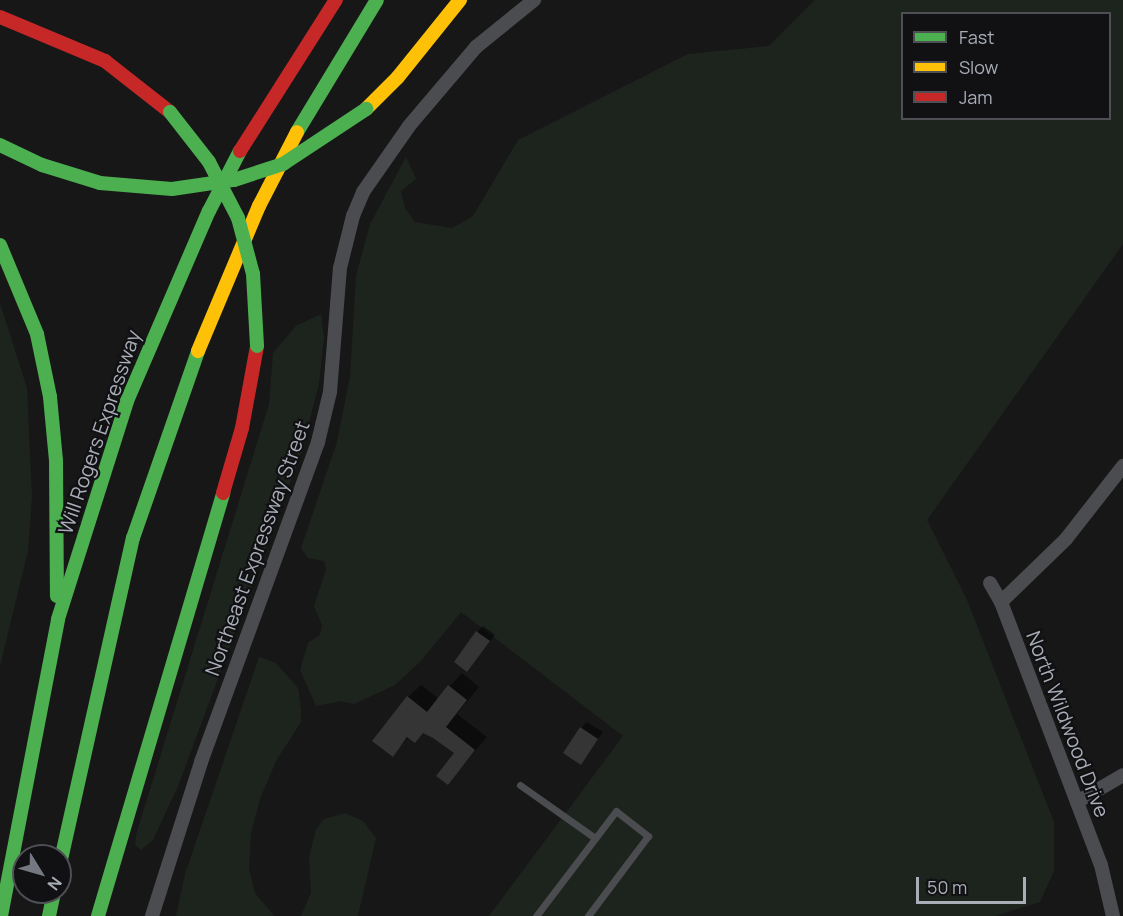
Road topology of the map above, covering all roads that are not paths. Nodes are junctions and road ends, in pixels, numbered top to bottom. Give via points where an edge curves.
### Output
1 (336, 0) edge
2 (377, 0) edge
3 (460, 0) edge
4 (479, 0) edge
5 (534, 0) edge
6 (0, 17) edge
7 (432, 37) junction
8 (0, 145) edge
9 (0, 245) edge
10 (1123, 466) edge
11 (990, 583) dead end
12 (1001, 602) junction
13 (58, 620) junction
14 (1123, 775) edge
15 (520, 785) dead end
16 (1077, 802) junction
17 (595, 838) junction
18 (64, 844) edge
19 (1, 916) edge
20 (99, 916) edge
21 (152, 916) edge
22 (536, 916) edge
23 (588, 916) edge
24 (1113, 916) edge

1 - 13 highway, Will Rogers Expressway via 241,150 176,281 115,433
2 - 18 highway via 302,123 259,206 177,400 133,538
3 - 7 highway
4 - 7 highway
5 - 21 street, Northeast Expressway Street via 476,47 409,126 363,192 340,268 330,392 318,442 201,762
6 - 20 highway, bridge via 105,61 170,112 209,162 238,218 253,274 257,346 242,428
7 - 8 highway, bridge via 366,109 283,164 234,180 172,189 120,186 79,178
9 - 13 highway via 37,334 50,397 56,460
10 - 12 street via 1066,539
11 - 12 street, North Wildwood Drive
12 - 16 street, North Wildwood Drive
13 - 19 highway, Will Rogers Expressway
14 - 16 street
15 - 17 lane
16 - 24 street, North Wildwood Drive via 1101,865
17 - 22 lane
17 - 23 lane via 616,811 648,836

